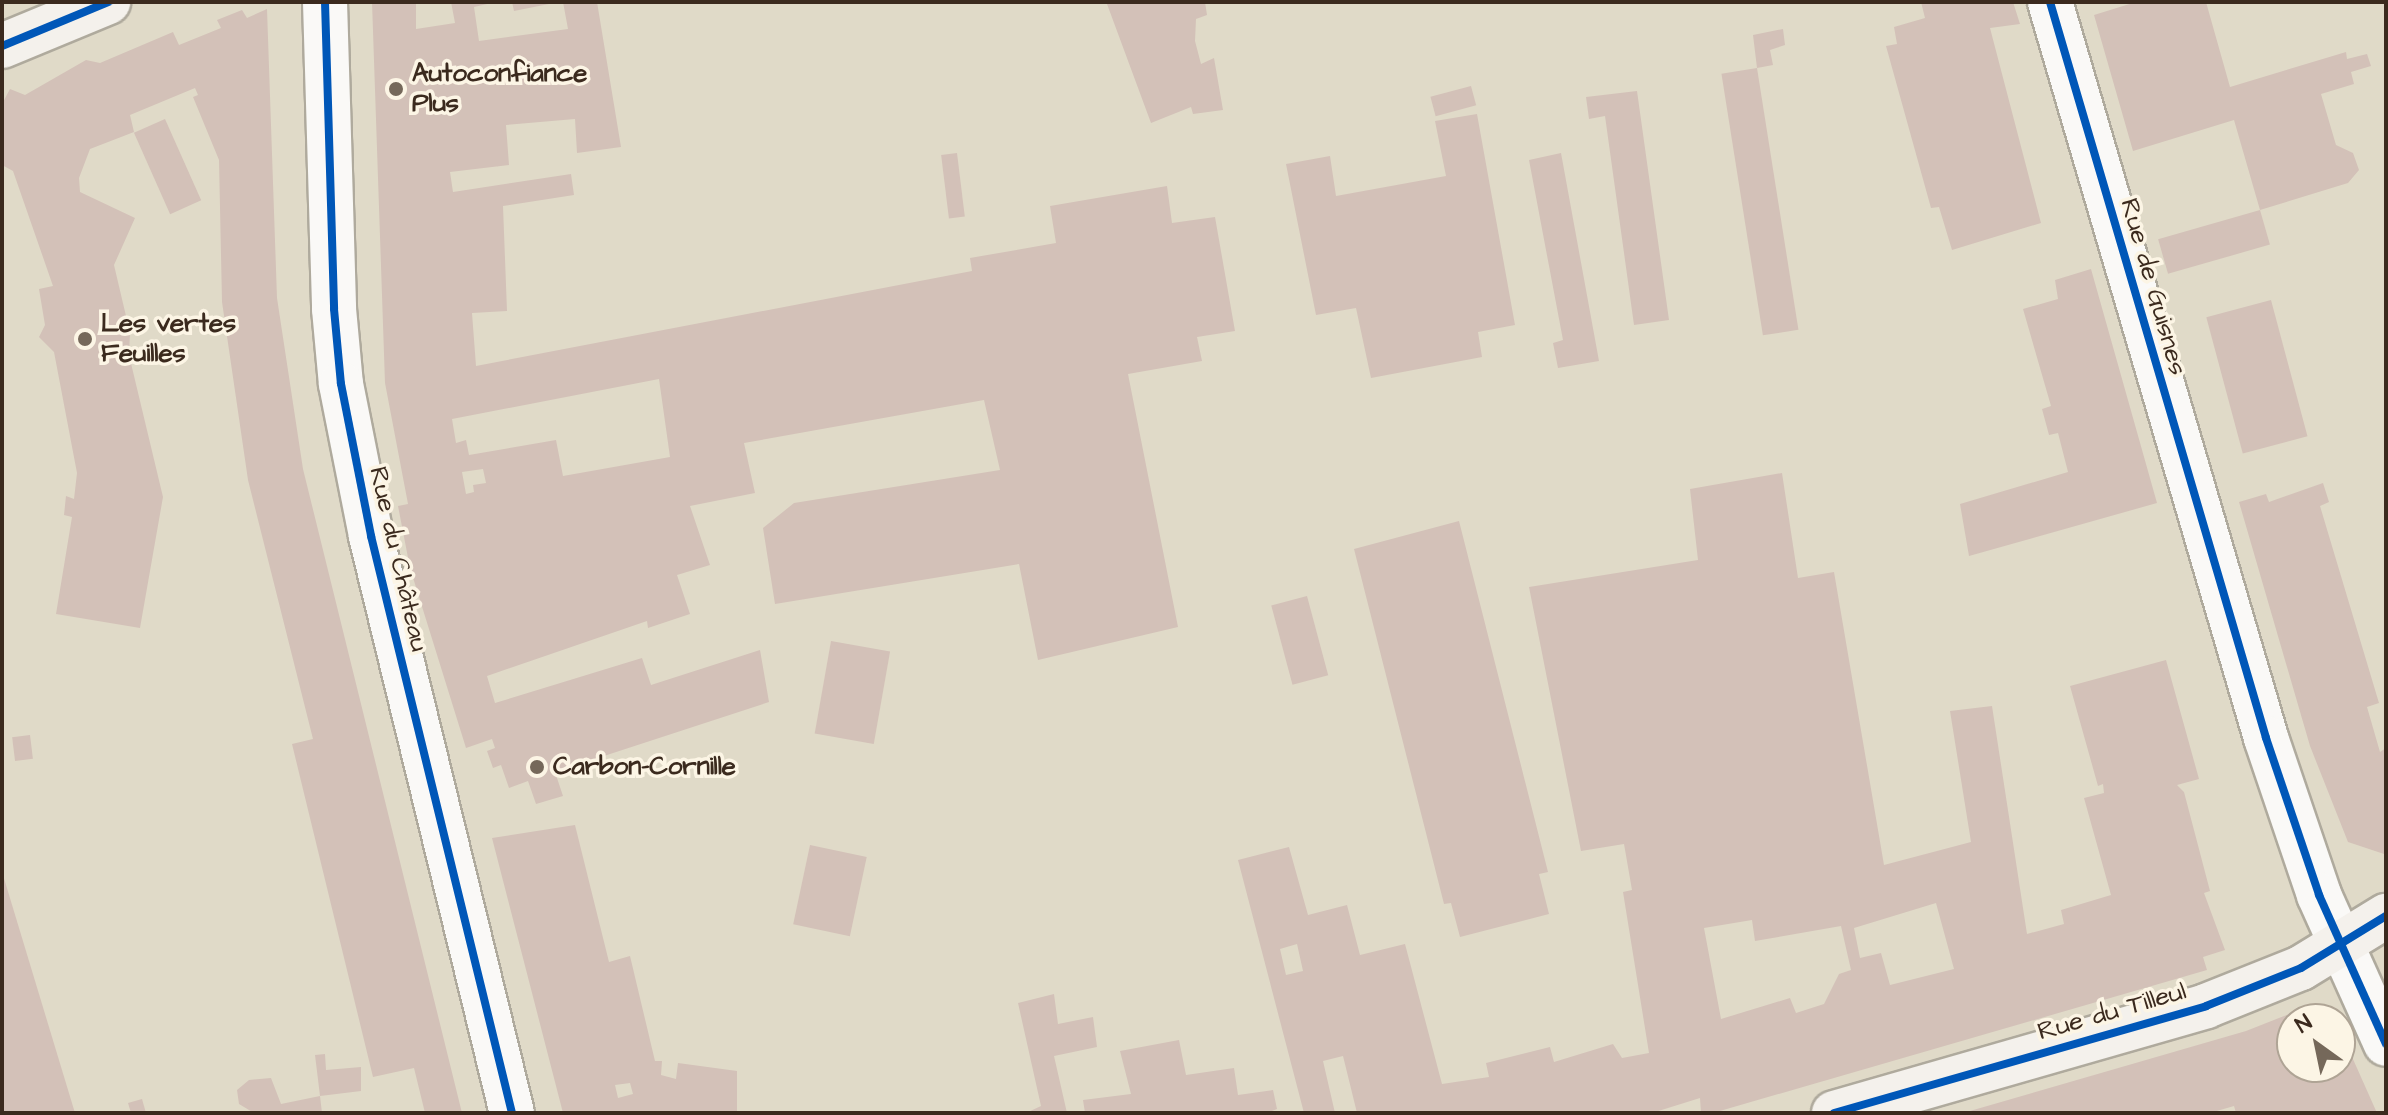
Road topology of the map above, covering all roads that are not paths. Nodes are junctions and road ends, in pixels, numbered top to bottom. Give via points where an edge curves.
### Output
1 (108, 2) edge
2 (325, 2) edge
3 (2050, 2) edge
4 (2, 46) edge
5 (2386, 916) edge
6 (2341, 946) junction
7 (2386, 1044) edge
8 (512, 1113) edge
9 (1834, 1113) edge

1 - 4 street
2 - 8 street, Rue du Château via 332,266 341,384 371,536
3 - 6 street, Rue de Guisnes via 2216,578 2299,837
5 - 6 street, Rue du Tilleul
6 - 7 street, Rue de Guisnes
6 - 9 street, Rue du Tilleul via 2206,1006

